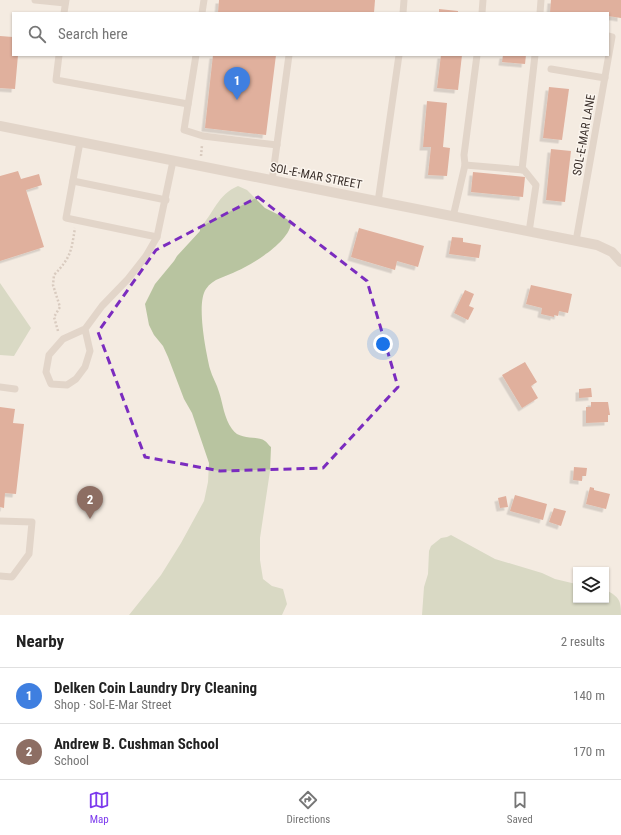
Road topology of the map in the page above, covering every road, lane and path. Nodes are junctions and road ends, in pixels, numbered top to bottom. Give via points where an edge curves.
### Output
1 (35, 0) edge
2 (204, 0) edge
3 (404, 0) edge
4 (483, 0) edge
5 (541, 0) edge
6 (66, 2) edge
7 (64, 12) edge
8 (202, 12) edge
9 (403, 12) edge
10 (482, 12) edge
11 (540, 12) edge
12 (609, 36) edge
13 (609, 55) edge
14 (59, 56) edge
15 (196, 56) edge
16 (289, 56) edge
17 (398, 56) edge
18 (477, 56) edge
19 (535, 56) edge
20 (609, 56) edge
21 (551, 69) dead end
22 (605, 78) junction
23 (188, 104) junction
24 (0, 126) edge
25 (203, 136) junction
26 (80, 142) junction
27 (277, 146) junction
28 (173, 161) junction
29 (465, 165) junction
30 (199, 166) junction
31 (522, 170) junction
32 (73, 181) junction
33 (272, 181) junction
34 (166, 200) junction
35 (378, 202) junction
36 (453, 217) junction
37 (77, 220) junction
38 (529, 232) junction
39 (157, 237) junction
40 (576, 241) junction
41 (621, 262) edge
42 (85, 329) junction
43 (63, 339) junction
44 (0, 387) edge
45 (15, 389) dead end
46 (0, 521) edge
47 (0, 576) edge

1 - 6 lane
2 - 8 lane
3 - 9 lane
4 - 10 lane
5 - 11 lane
6 - 7 lane
12 - 13 lane, SOL-E-MAR LANE via 612,37
14 - 23 lane via 56,80
15 - 23 lane
16 - 27 lane
17 - 35 lane
18 - 29 lane via 464,155
19 - 31 lane
20 - 22 lane, SOL-E-MAR LANE
21 - 22 lane
22 - 40 lane, SOL-E-MAR LANE
23 - 25 lane via 184,130
24 - 26 street, SOL-E-MAR STREET
25 - 27 lane
25 - 30 path
26 - 28 street, SOL-E-MAR STREET
26 - 32 lane
27 - 33 lane
28 - 30 street, SOL-E-MAR STREET
28 - 34 lane
29 - 31 lane
29 - 36 lane
30 - 33 street, SOL-E-MAR STREET
31 - 38 lane via 536,185
32 - 34 lane
32 - 37 lane via 66,218
33 - 35 street, SOL-E-MAR STREET
34 - 39 lane
35 - 36 street, SOL-E-MAR STREET
36 - 38 street, SOL-E-MAR STREET
37 - 39 lane
37 - 43 path via 70,255 54,275 53,285 60,307 54,317 56,329
38 - 40 street, SOL-E-MAR STREET
39 - 42 lane via 137,268
40 - 41 street, SOL-E-MAR STREET via 604,247
42 - 43 lane
42 - 43 lane via 90,351 85,367 67,386 52,384 46,372 49,355
44 - 45 lane
46 - 47 lane via 32,522 29,554 12,577

